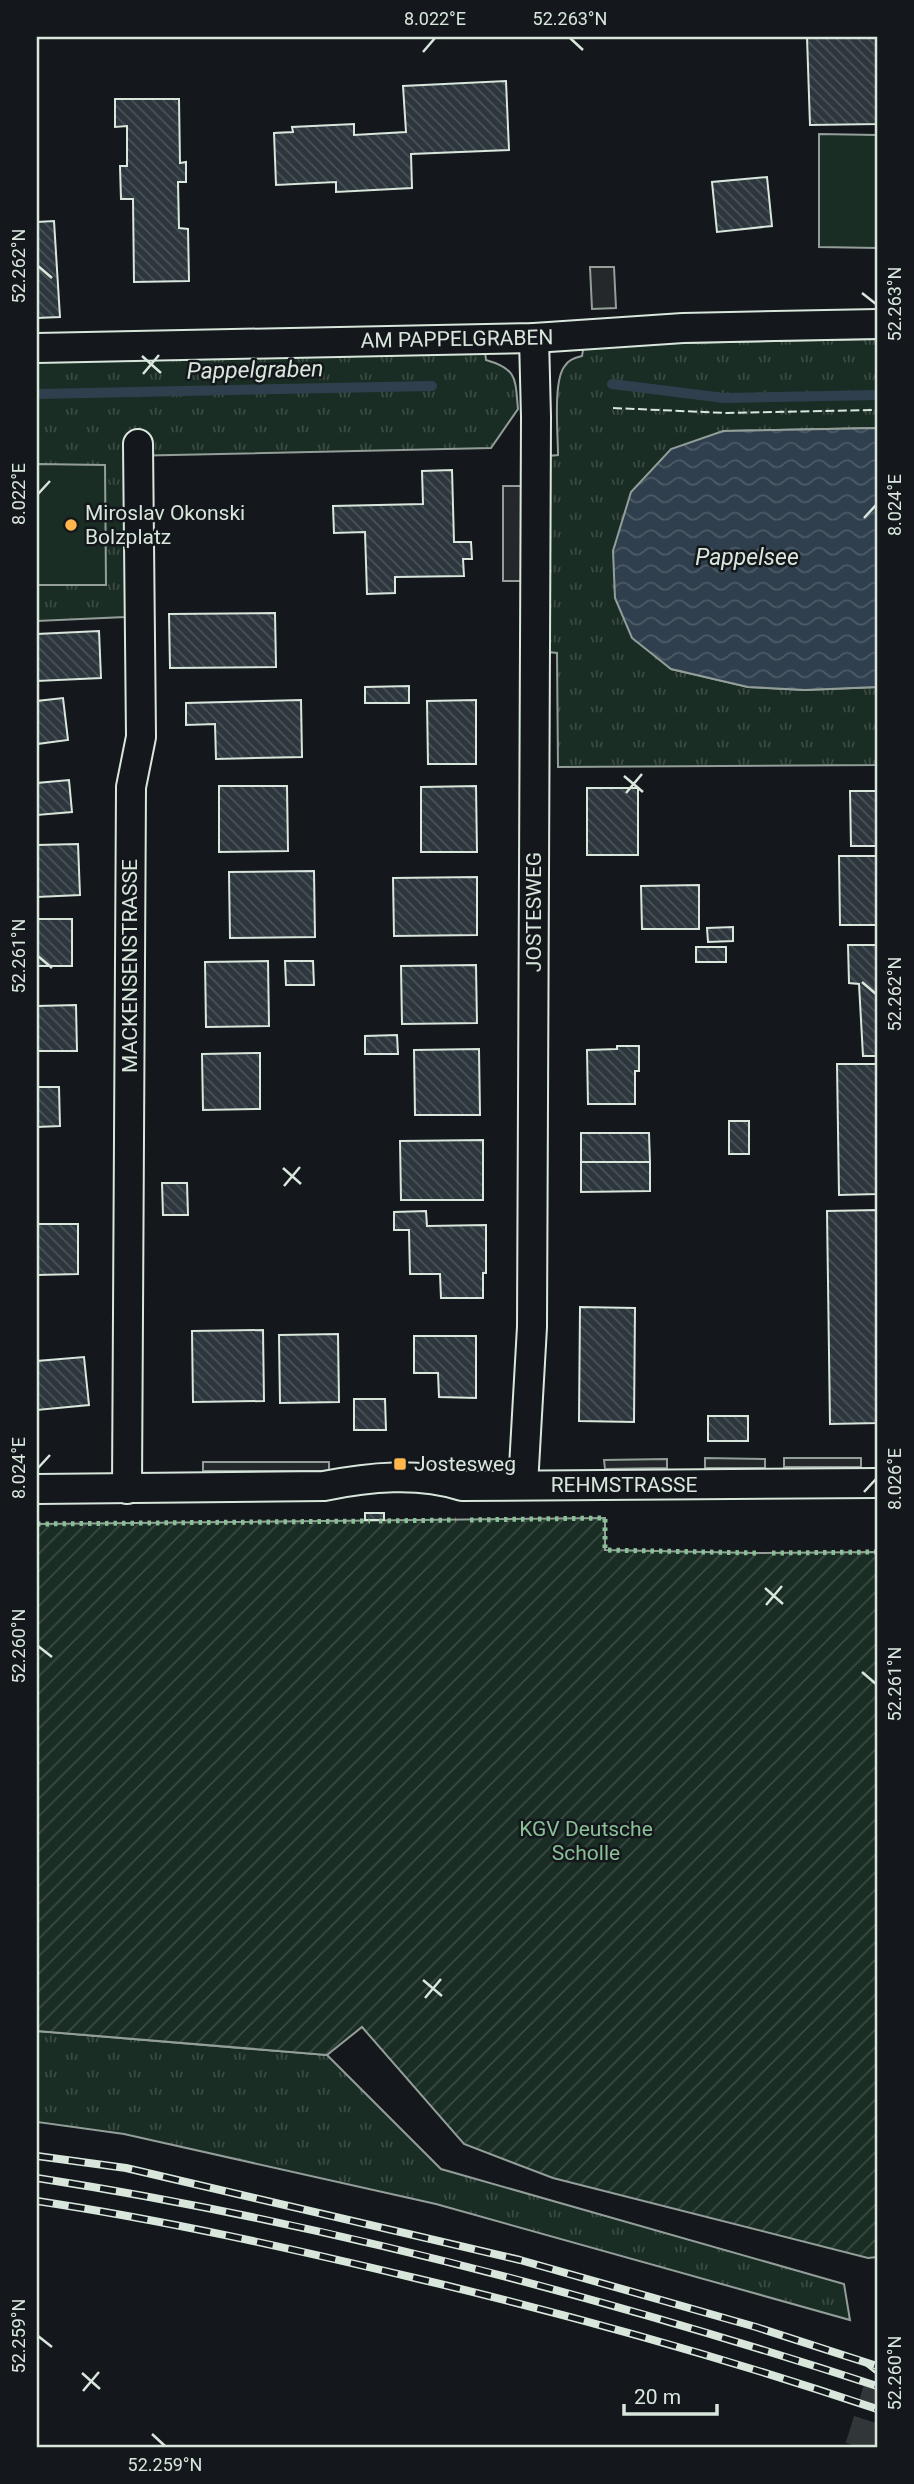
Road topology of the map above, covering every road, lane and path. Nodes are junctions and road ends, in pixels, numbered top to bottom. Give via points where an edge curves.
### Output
1 (877, 324) edge
2 (534, 338) junction
3 (37, 348) edge
4 (138, 444) dead end
5 (877, 1483) edge
6 (523, 1485) junction
7 (37, 1489) edge
8 (127, 1489) junction

1 - 2 street, AM PAPPELGRABEN via 683,328
2 - 3 street, AM PAPPELGRABEN
2 - 6 street, JOSTESWEG via 532,1313
4 - 8 street, MACKENSENSTRASSE via 141,737 131,787
5 - 6 street, REHMSTRASSE
6 - 8 street, REHMSTRASSE via 462,1486 438,1478 401,1478 324,1486
7 - 8 street, REHMSTRASSE

